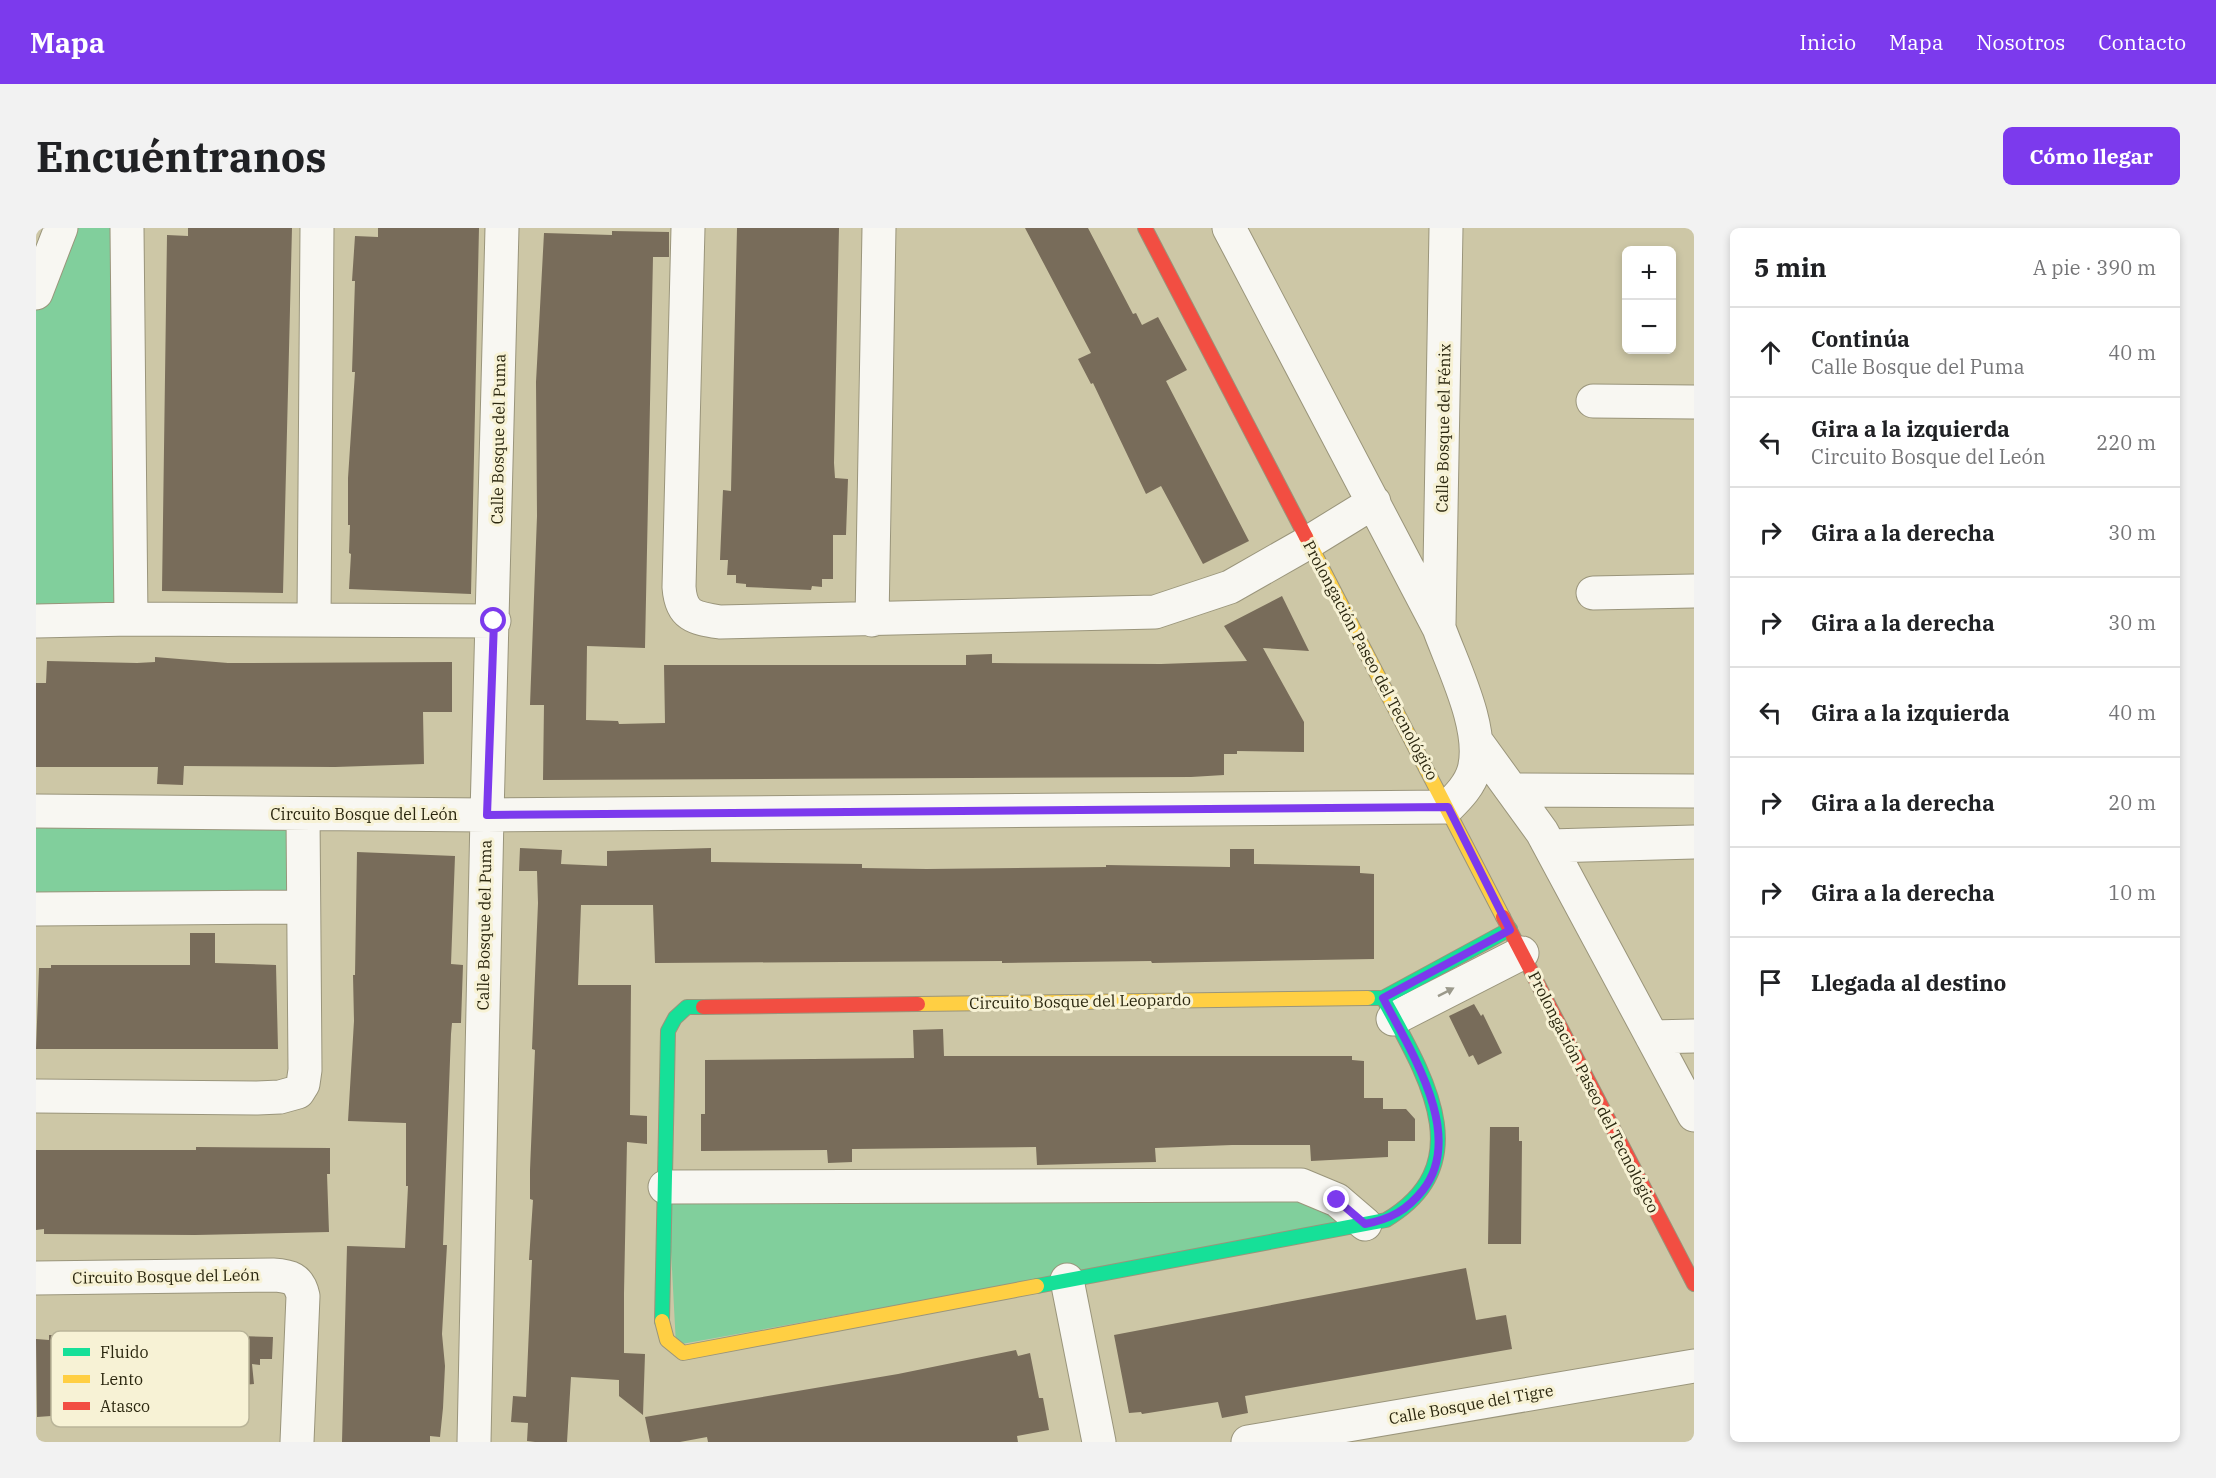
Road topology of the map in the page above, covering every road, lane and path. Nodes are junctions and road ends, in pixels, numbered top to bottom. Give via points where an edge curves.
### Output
1 (61, 228) edge
2 (127, 228) edge
3 (317, 228) edge
4 (502, 228) edge
5 (688, 228) edge
6 (879, 228) edge
7 (1145, 228) edge
8 (1229, 228) edge
9 (1254, 228) edge
10 (1446, 228) edge
11 (1253, 274) junction
12 (36, 293) edge
13 (1593, 401) dead end
14 (1694, 402) edge
15 (1374, 502) junction
16 (1310, 543) junction
17 (1694, 591) edge
18 (1593, 593) dead end
19 (130, 619) junction
20 (314, 619) junction
21 (872, 620) junction
22 (36, 621) edge
23 (494, 621) junction
24 (1439, 628) junction
25 (1476, 741) junction
26 (1512, 790) junction
27 (1694, 790) edge
28 (1448, 807) junction
29 (36, 811) edge
30 (303, 814) junction
31 (487, 815) junction
32 (1694, 842) edge
33 (1550, 846) junction
34 (303, 907) junction
35 (36, 909) edge
36 (1516, 941) junction
37 (1388, 1008) junction
38 (1694, 1036) edge
39 (1652, 1037) junction
40 (36, 1096) edge
41 (1694, 1115) edge
42 (665, 1187) junction
43 (1365, 1224) junction
44 (36, 1278) edge
45 (1067, 1280) junction
46 (1694, 1284) edge
47 (1694, 1365) edge
48 (294, 1442) edge
49 (474, 1442) edge
50 (1099, 1442) edge
51 (1248, 1442) edge

1 - 12 street
2 - 19 street
3 - 20 street
4 - 23 street, Calle Bosque del Puma
5 - 21 street via 680,602 699,619 720,622
6 - 21 street
7 - 16 street, Prolongación Paseo del Tecnológico
8 - 11 street
9 - 11 street
10 - 24 street, Calle Bosque del Fénix
11 - 15 street
13 - 14 street
15 - 16 street
15 - 24 street
16 - 21 street via 1230,586 1155,612
16 - 28 street, Prolongación Paseo del Tecnológico
17 - 18 street
19 - 20 street
19 - 22 street
20 - 23 street
23 - 31 street, Calle Bosque del Puma
24 - 25 street
25 - 26 street
25 - 28 street via 1474,770 1463,792
26 - 27 street
26 - 33 street
28 - 31 street, Circuito Bosque del León
28 - 36 street, Prolongación Paseo del Tecnológico
29 - 30 street, Circuito Bosque del León
30 - 31 street, Circuito Bosque del León
30 - 34 street
31 - 49 street, Calle Bosque del Puma
32 - 33 street
33 - 39 street
34 - 35 street
34 - 40 street via 305,1070 298,1092 280,1097
36 - 37 street
36 - 46 street, Prolongación Paseo del Tecnológico
37 - 42 street, Circuito Bosque del Leopardo via 687,1007 668,1031
37 - 43 street, Circuito Bosque del Leopardo via 1431,1096 1440,1132 1437,1162 1427,1185 1410,1205 1386,1220
38 - 39 street
39 - 41 street
42 - 43 street via 1301,1185 1337,1200
42 - 45 street, Circuito Bosque del Leopardo via 664,1339 683,1353
43 - 45 street, Circuito Bosque del Leopardo
44 - 48 street, Circuito Bosque del León via 273,1275 295,1279 303,1296
45 - 50 street
47 - 51 street, Calle Bosque del Tigre

